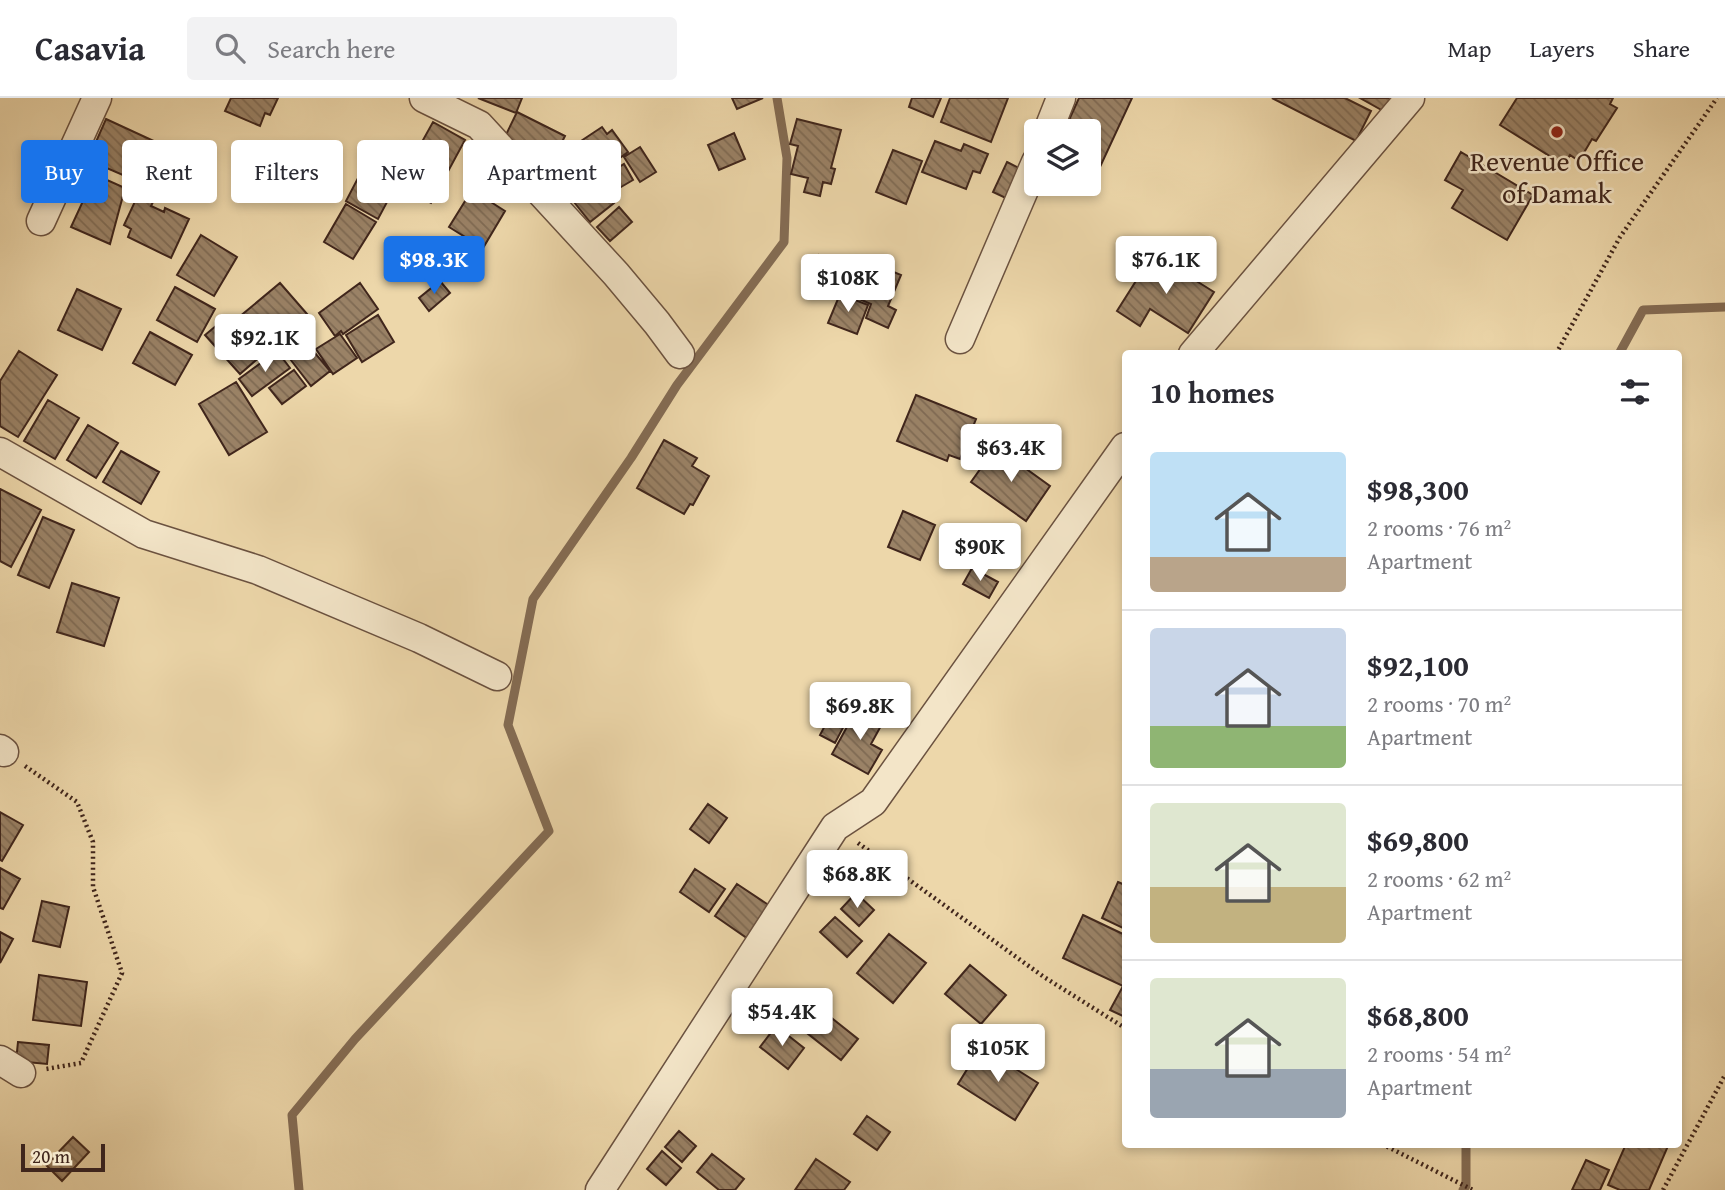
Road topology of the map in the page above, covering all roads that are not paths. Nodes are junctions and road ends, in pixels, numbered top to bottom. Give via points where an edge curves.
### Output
1 (97, 98) edge
2 (424, 98) edge
3 (1061, 98) edge
4 (1410, 98) edge
5 (1053, 119) edge
6 (1024, 190) edge
7 (41, 221) dead end
8 (960, 338) dead end
9 (1197, 350) edge
10 (680, 354) dead end
11 (1122, 451) edge
12 (0, 452) edge
13 (497, 676) dead end
14 (600, 1190) edge

1 - 7 street
2 - 10 street via 479,125 616,274
3 - 5 street
4 - 9 street
6 - 8 street
11 - 14 street via 873,802 835,827
12 - 13 street via 144,534 258,570

